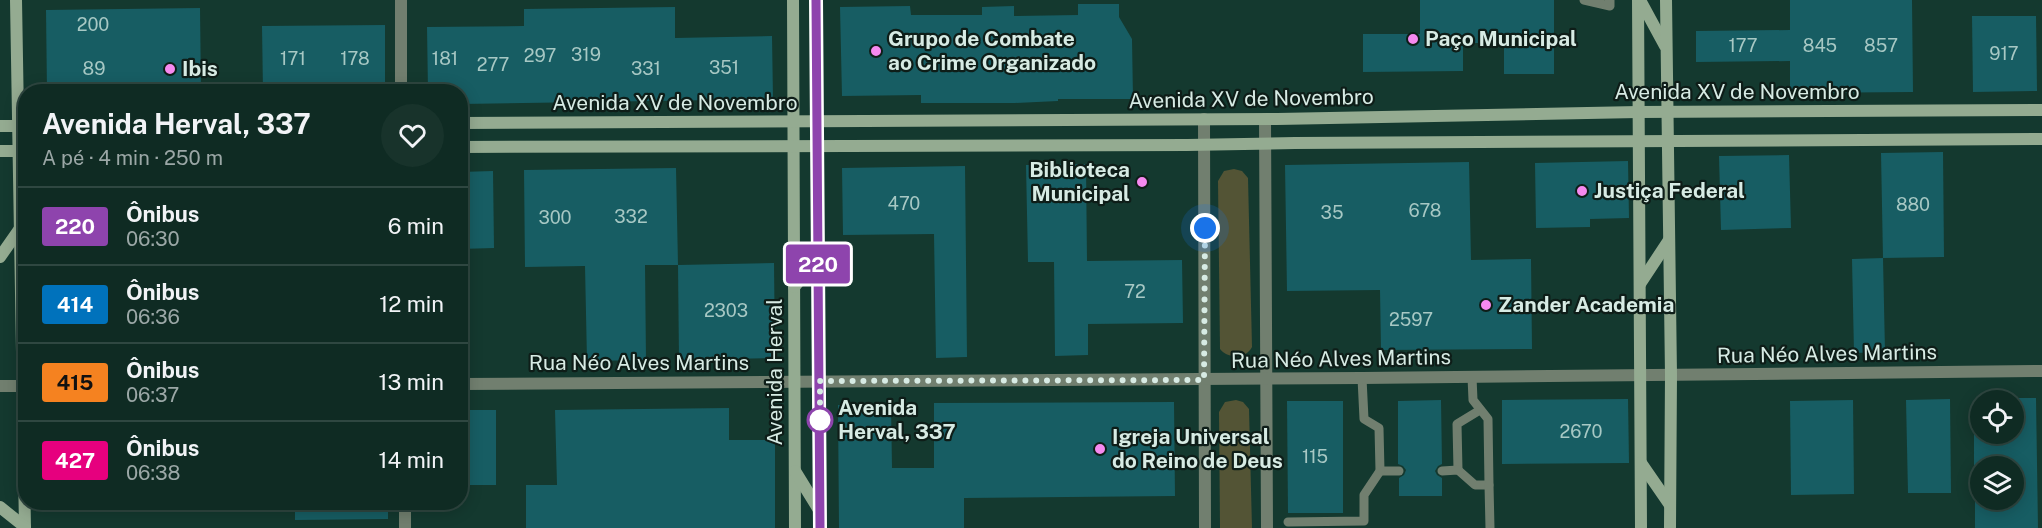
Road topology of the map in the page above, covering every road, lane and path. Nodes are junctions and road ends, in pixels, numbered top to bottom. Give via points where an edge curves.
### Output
1 (16, 0) edge
2 (401, 0) edge
3 (794, 0) edge
4 (805, 0) edge
5 (816, 0) edge
6 (1584, 0) edge
7 (1610, 0) edge
8 (1639, 0) edge
9 (1666, 0) edge
10 (815, 18) junction
11 (1667, 50) junction
12 (20, 84) edge
13 (401, 84) edge
14 (2042, 110) edge
15 (1638, 112) junction
16 (1667, 112) junction
17 (1265, 119) junction
18 (1204, 120) junction
19 (793, 122) junction
20 (817, 122) junction
21 (468, 123) edge
22 (0, 126) edge
23 (18, 126) edge
24 (2042, 139) edge
25 (1638, 141) junction
26 (1668, 141) junction
27 (1204, 144) junction
28 (1265, 144) junction
29 (817, 146) junction
30 (468, 147) edge
31 (793, 147) junction
32 (18, 151) edge
33 (0, 152) edge
34 (18, 231) edge
35 (1669, 240) junction
36 (0, 257) edge
37 (818, 259) junction
38 (1639, 285) junction
39 (794, 287) junction
40 (2042, 371) edge
41 (1640, 375) junction
42 (1671, 375) junction
43 (1472, 377) junction
44 (1362, 378) junction
45 (1265, 379) junction
46 (1204, 380) junction
47 (820, 381) junction
48 (794, 382) junction
49 (468, 384) edge
50 (18, 386) edge
51 (0, 387) edge
52 (1480, 410) junction
53 (1641, 463) junction
54 (1458, 470) junction
55 (795, 471) junction
56 (1380, 471) junction
57 (1398, 471) dead end
58 (1442, 471) dead end
59 (1489, 485) junction
60 (1671, 506) junction
61 (0, 507) edge
62 (25, 510) edge
63 (405, 510) edge
64 (820, 511) junction
65 (1288, 522) dead end
66 (25, 528) edge
67 (405, 528) edge
68 (795, 528) edge
69 (820, 528) edge
70 (1205, 528) edge
71 (1267, 528) edge
72 (1490, 528) edge
73 (1641, 528) edge
74 (1670, 528) edge

1 - 12 main road
2 - 13 street
3 - 19 main road, Avenida Herval
4 - 10 main road
5 - 10 main road, Avenida Herval
6 - 7 lane via 1610,6
8 - 11 main road
8 - 15 main road
9 - 11 main road
10 - 20 main road, Avenida Herval
11 - 16 main road
14 - 16 main road, Avenida XV de Novembro
15 - 16 main road, Avenida XV de Novembro
15 - 17 main road, Avenida XV de Novembro
15 - 25 main road
16 - 26 main road
17 - 18 main road, Avenida XV de Novembro
17 - 28 street
18 - 20 main road, Avenida XV de Novembro
18 - 27 street
19 - 20 main road, Avenida XV de Novembro
19 - 21 main road, Avenida XV de Novembro
19 - 31 main road, Avenida Herval
20 - 29 main road, Avenida Herval
22 - 23 main road
24 - 26 main road, Avenida XV de Novembro
25 - 26 main road, Avenida XV de Novembro
25 - 28 main road, Avenida XV de Novembro
25 - 38 main road
26 - 35 main road
27 - 28 main road, Avenida XV de Novembro
27 - 29 main road, Avenida XV de Novembro
27 - 46 street
28 - 45 street
29 - 31 main road, Avenida XV de Novembro
29 - 37 main road, Avenida Herval
30 - 31 main road, Avenida XV de Novembro
31 - 39 main road, Avenida Herval
32 - 33 main road
34 - 36 main road
35 - 38 main road
35 - 42 main road
37 - 39 main road
37 - 47 main road, Avenida Herval
38 - 41 main road
39 - 48 main road, Avenida Herval
40 - 42 street, Rua Néo Alves Martins
41 - 42 street, Rua Néo Alves Martins
41 - 43 street, Rua Néo Alves Martins
41 - 53 main road
42 - 60 main road
43 - 44 street, Rua Néo Alves Martins
43 - 52 lane via 1473,400
44 - 45 street, Rua Néo Alves Martins
44 - 56 lane via 1364,419 1379,428
45 - 46 street, Rua Néo Alves Martins
45 - 71 street
46 - 47 street, Rua Néo Alves Martins
46 - 70 street
47 - 48 street, Rua Néo Alves Martins
47 - 64 main road, Avenida Herval
48 - 49 street, Rua Néo Alves Martins
48 - 55 main road, Avenida Herval
50 - 51 street
52 - 54 lane via 1457,424
52 - 59 lane via 1488,419
53 - 60 main road
53 - 73 main road
54 - 58 lane
54 - 59 lane via 1475,485
55 - 64 main road
55 - 68 main road, Avenida Herval
56 - 57 lane
56 - 65 lane via 1364,495 1364,521
59 - 72 lane
60 - 74 main road
61 - 66 main road
62 - 66 main road
63 - 67 street
64 - 69 main road, Avenida Herval

